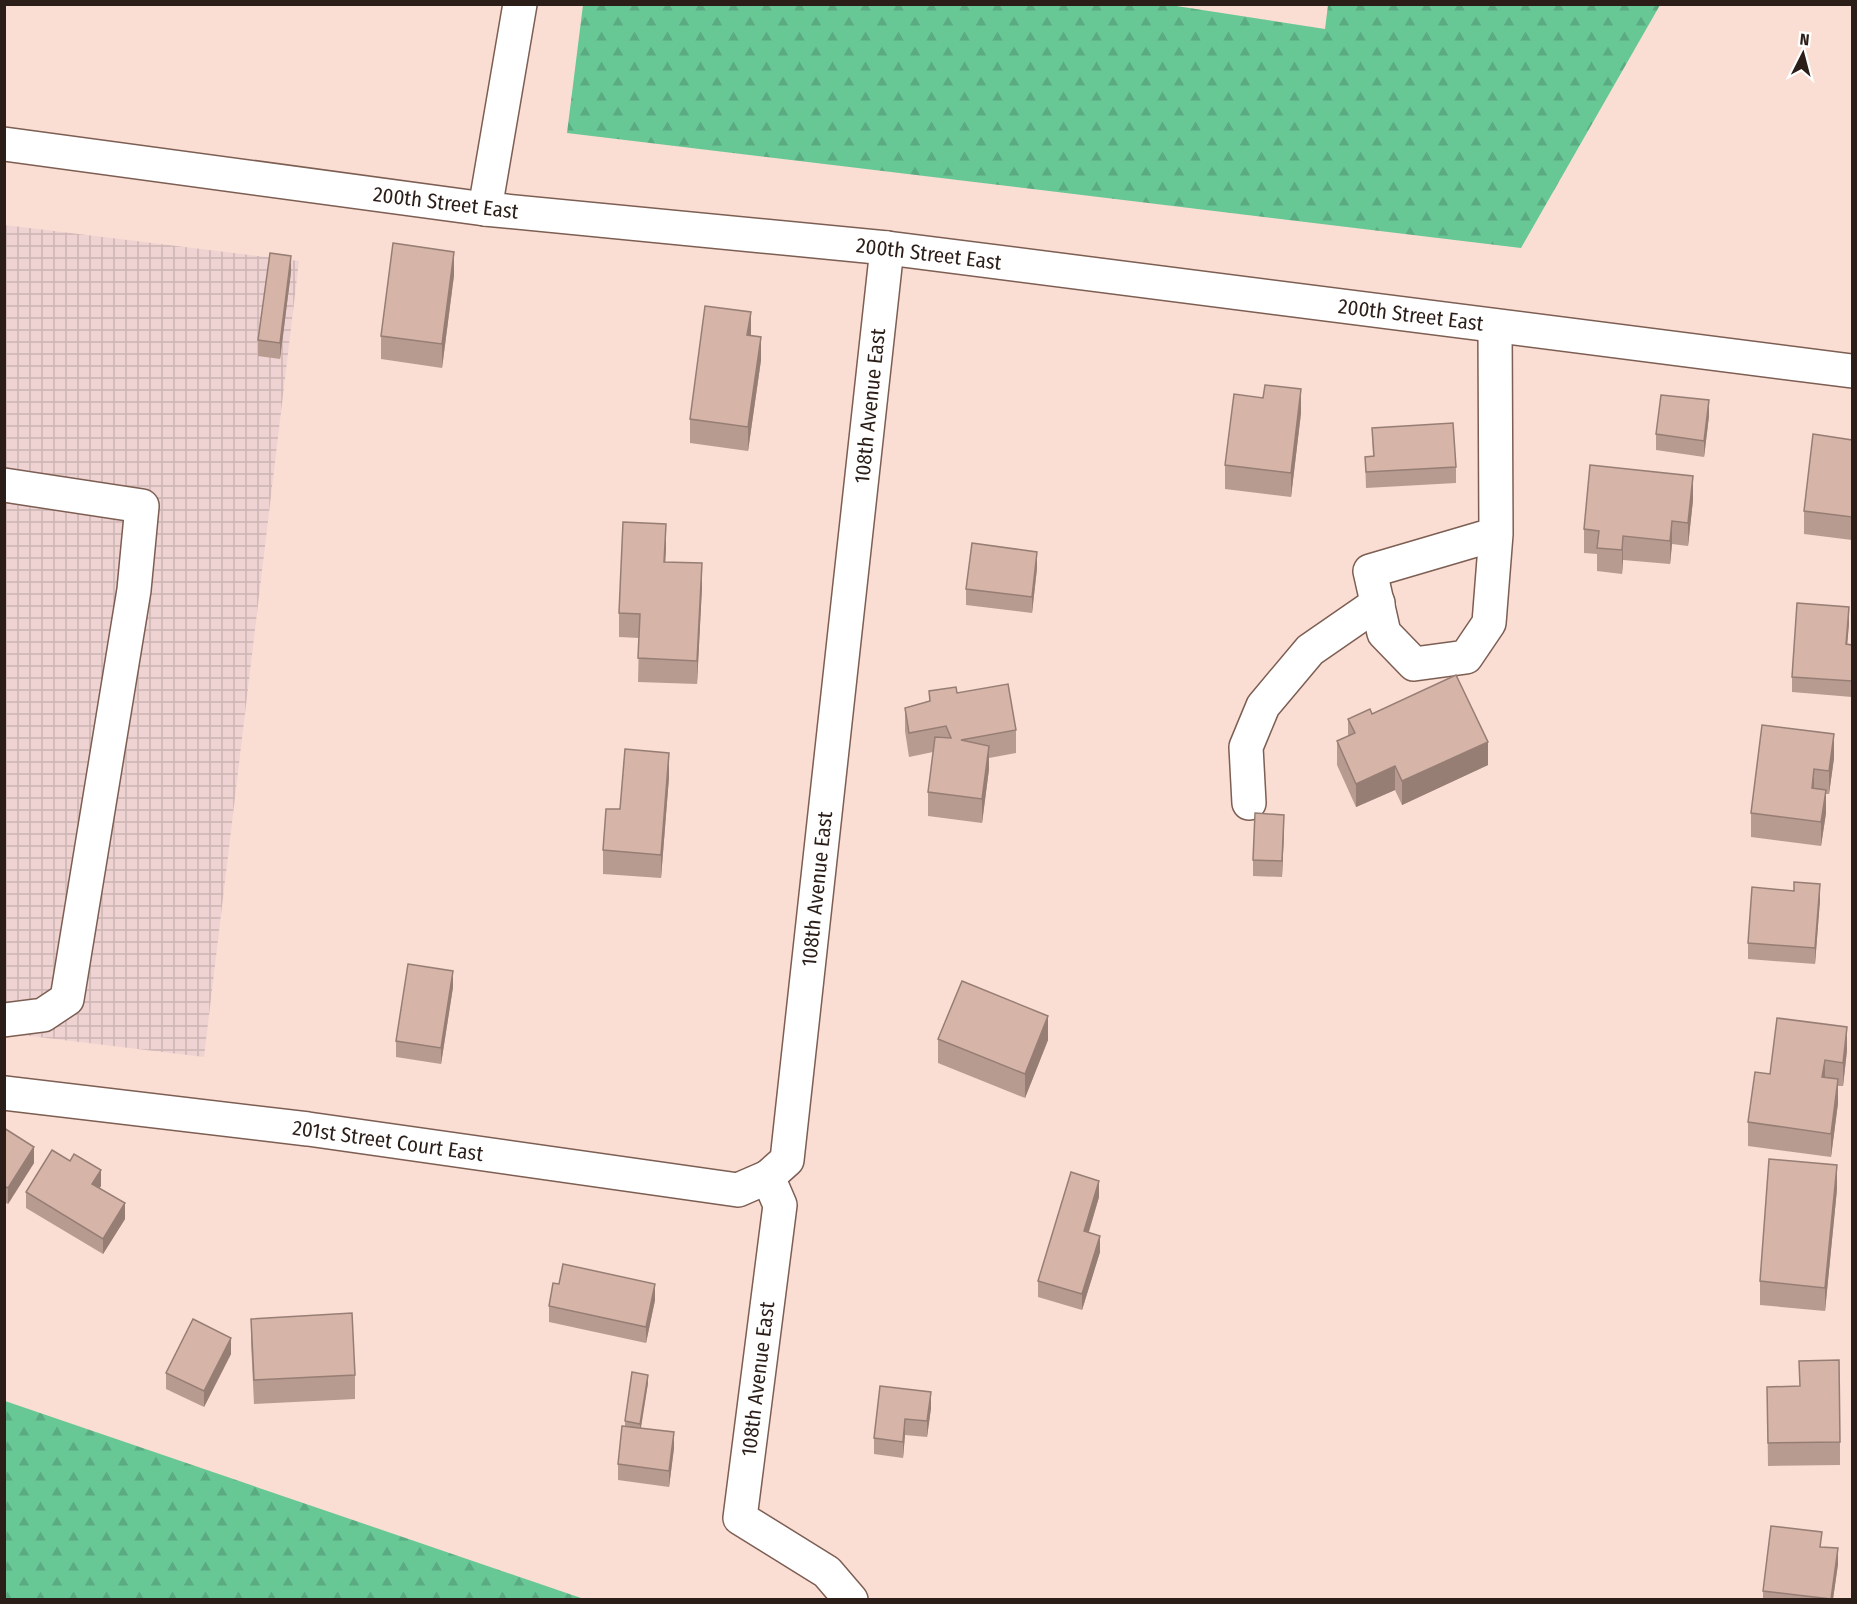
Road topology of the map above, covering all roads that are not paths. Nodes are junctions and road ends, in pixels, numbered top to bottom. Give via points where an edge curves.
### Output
1 (520, 4) edge
2 (4, 144) edge
3 (485, 209) junction
4 (888, 248) junction
5 (1496, 326) junction
6 (1852, 371) edge
7 (4, 485) edge
8 (1496, 534) junction
9 (1378, 603) junction
10 (1249, 803) dead end
11 (4, 1020) edge
12 (4, 1093) edge
13 (768, 1177) junction
14 (851, 1599) edge

1 - 3 street
2 - 3 street, 200th Street East
3 - 4 street, 200th Street East
4 - 5 street, 200th Street East
4 - 13 street, 108th Avenue East via 787,1160
5 - 6 street, 200th Street East
5 - 8 street
7 - 11 street via 142,506 134,591 67,999 43,1015
8 - 9 street via 1370,571
8 - 9 street via 1489,623 1466,657 1414,664 1384,633
9 - 10 street via 1310,650 1263,706 1246,747
12 - 13 street, 201st Street Court East via 308,1129 738,1190
13 - 14 street, 108th Avenue East via 780,1205 740,1518 827,1572

